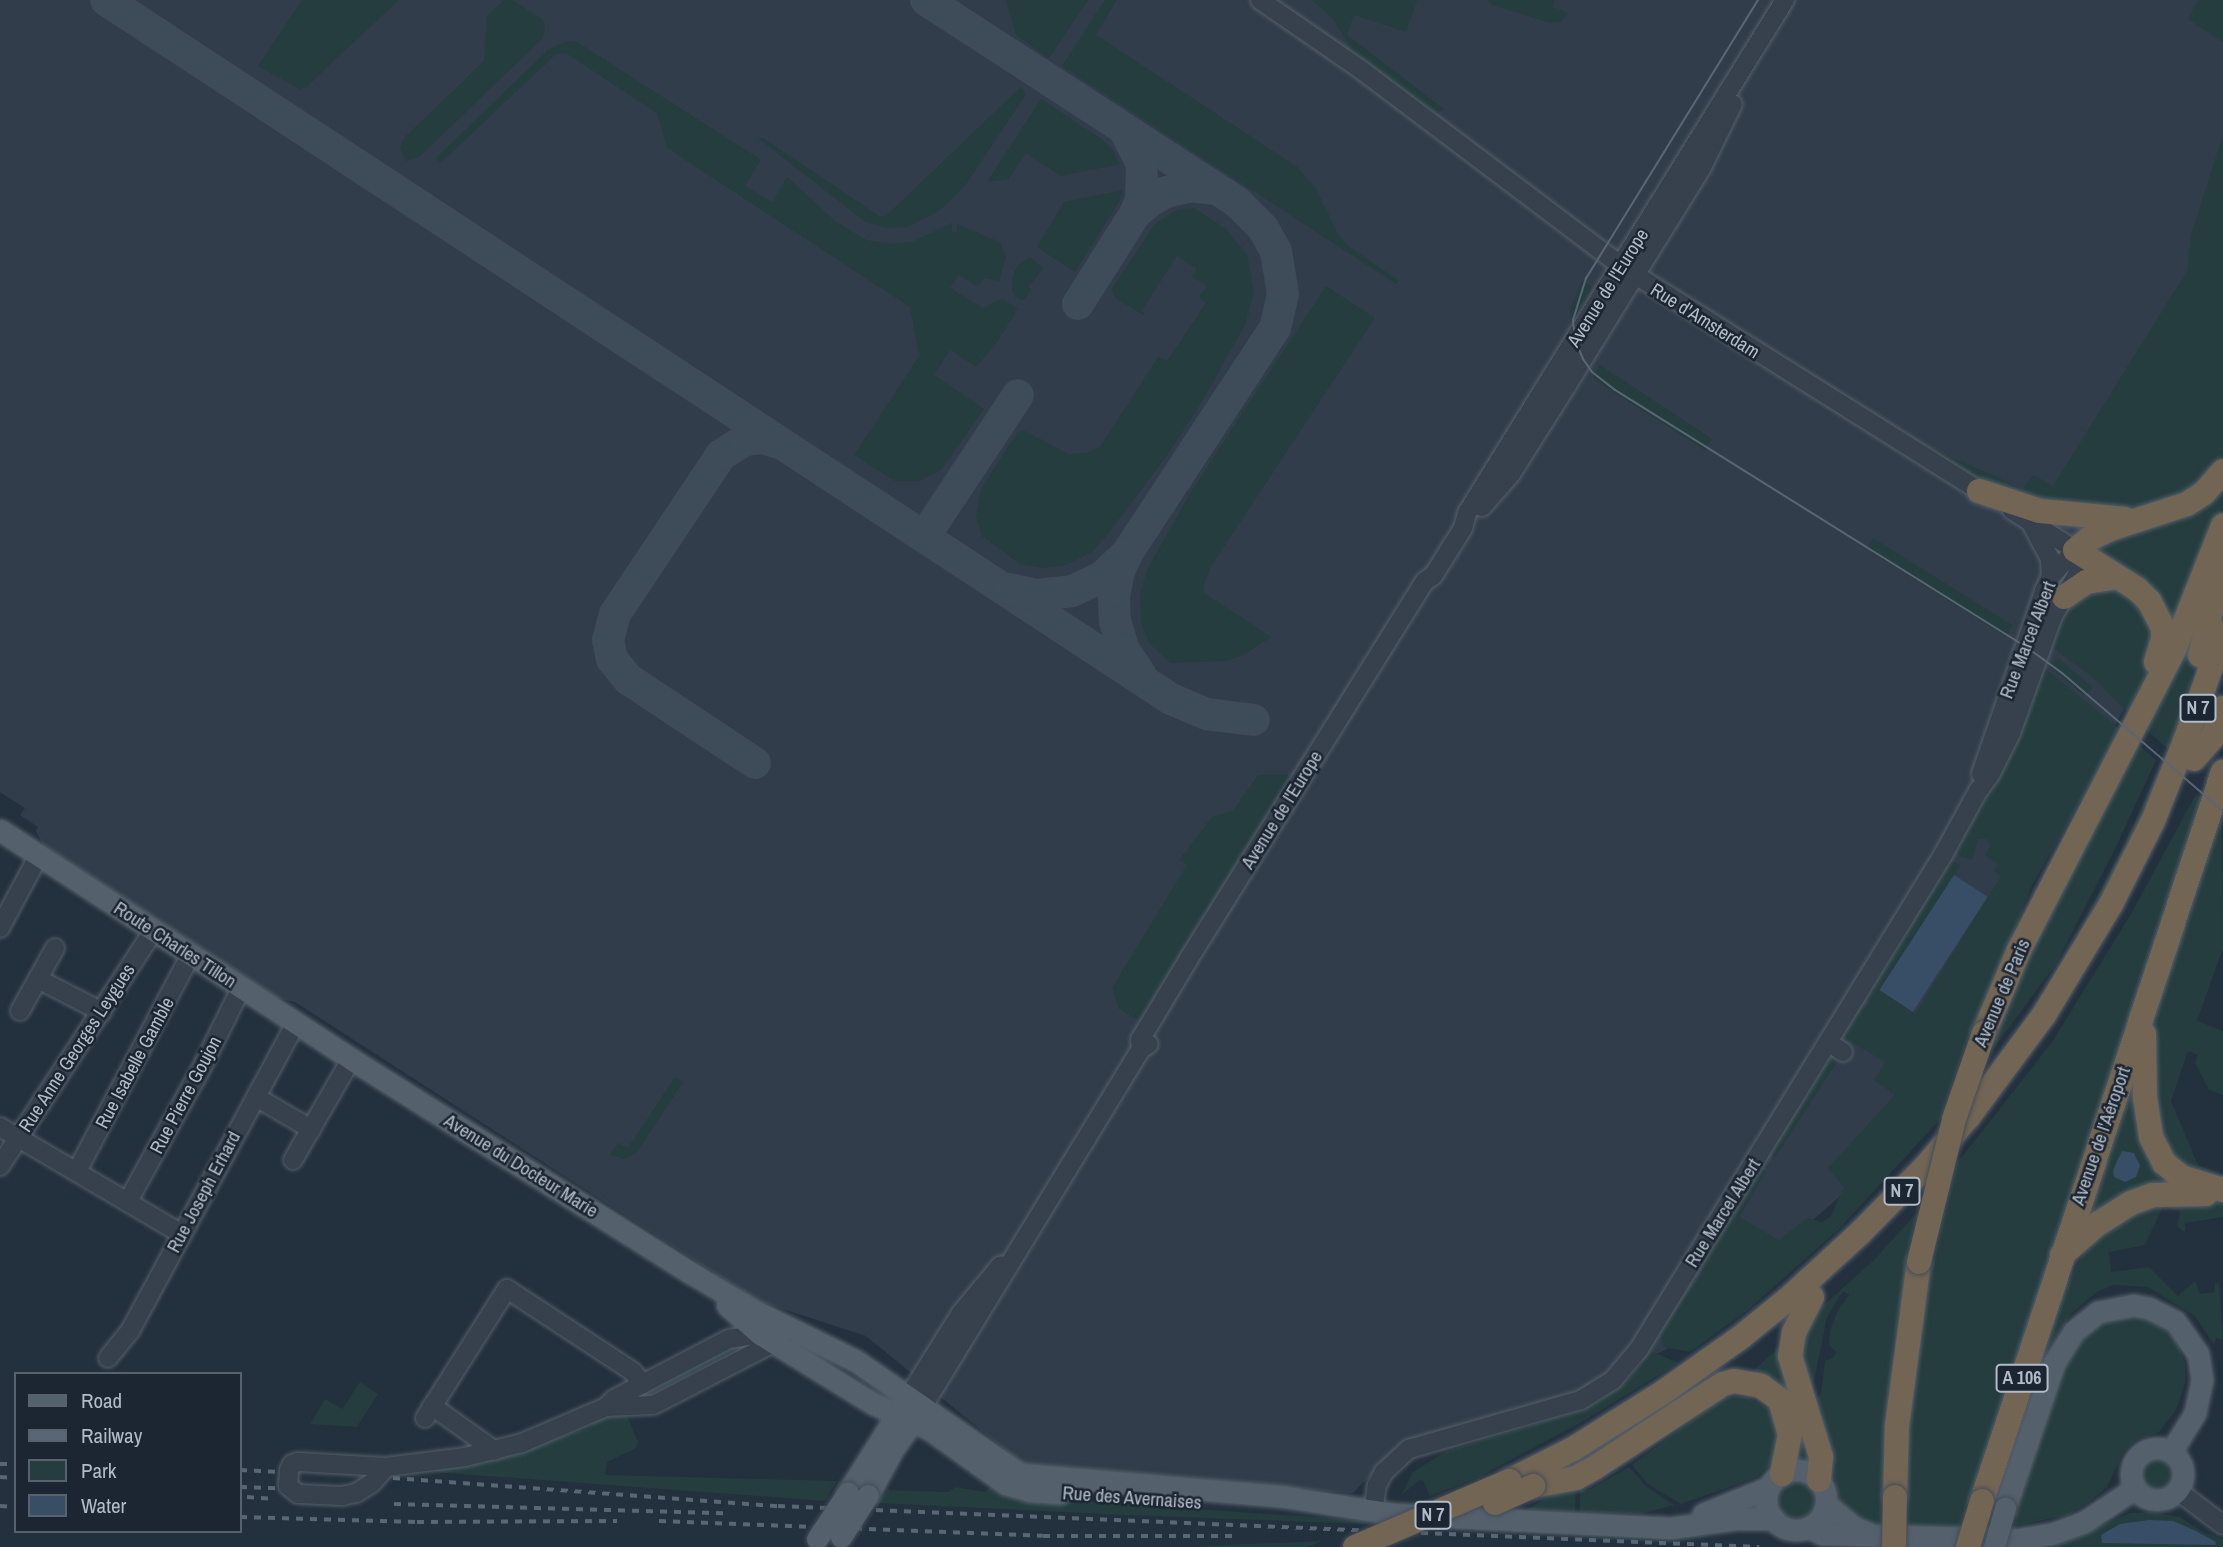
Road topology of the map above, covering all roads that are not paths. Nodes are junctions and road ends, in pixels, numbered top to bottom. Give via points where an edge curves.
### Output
1 (1261, 0) edge
2 (1785, 0) edge
3 (1797, 0) edge
4 (1628, 271) junction
5 (2223, 471) edge
6 (1979, 491) junction
7 (2144, 519) junction
8 (2029, 520) junction
9 (2223, 526) edge
10 (2075, 550) junction
11 (2223, 564) edge
12 (2051, 576) junction
13 (2117, 577) junction
14 (2064, 597) junction
15 (2223, 633) edge
16 (2223, 680) edge
17 (2223, 708) edge
18 (2125, 741) junction
19 (2194, 760) junction
20 (2223, 772) edge
21 (2169, 781) junction
22 (1978, 792) junction
23 (0, 830) edge
24 (39, 855) junction
25 (0, 928) edge
26 (154, 930) junction
27 (55, 948) dead end
28 (191, 954) junction
29 (38, 979) junction
30 (241, 988) junction
31 (2148, 1000) junction
32 (20, 1010) dead end
33 (102, 1012) junction
34 (296, 1023) junction
35 (351, 1059) junction
36 (256, 1097) junction
37 (0, 1127) edge
38 (311, 1129) junction
39 (18, 1138) junction
40 (293, 1160) dead end
41 (0, 1166) edge
42 (77, 1171) junction
43 (2223, 1193) edge
44 (128, 1201) junction
45 (182, 1234) junction
46 (2062, 1255) junction
47 (691, 1273) junction
48 (1812, 1297) junction
49 (736, 1312) junction
50 (757, 1312) junction
51 (768, 1338) junction
52 (108, 1358) dead end
53 (856, 1361) junction
54 (643, 1384) junction
55 (606, 1407) junction
56 (910, 1410) junction
57 (495, 1451) junction
58 (2171, 1452) junction
59 (386, 1467) junction
60 (1776, 1480) junction
61 (1819, 1480) junction
62 (1521, 1483) junction
63 (2134, 1488) junction
64 (2178, 1491) junction
65 (1826, 1504) junction
66 (1994, 1504) junction
67 (1373, 1512) junction
68 (1774, 1520) junction
69 (2223, 1525) edge
70 (1644, 1526) junction
71 (1808, 1528) junction
72 (1885, 1541) edge
73 (827, 1543) edge
74 (1355, 1547) edge
75 (1395, 1547) edge
76 (1968, 1547) edge
77 (1994, 1547) edge

1 - 4 street, Rue d'Amsterdam
2 - 4 street, Avenue de l'Europe
3 - 4 street, Avenue de l'Europe via 1729,110 1702,167
4 - 6 street, Rue d'Amsterdam
4 - 56 street, Avenue de l'Europe via 1467,513 1463,528 1433,576 1433,586 1150,1044 1141,1049 1024,1239
5 - 7 highway via 2187,504
6 - 7 highway via 2066,515
6 - 8 street, Rue d'Amsterdam
7 - 10 highway via 2097,535
8 - 10 street, Rue d'Amsterdam
8 - 12 street via 2050,558
9 - 18 highway, Avenue de Paris via 2174,652
10 - 12 street, Rue Marcel Albert
10 - 13 highway
10 - 14 street, Rue Marcel Albert via 2080,563
11 - 21 highway
12 - 22 street, Rue Marcel Albert via 1995,730
13 - 14 highway via 2086,582
13 - 18 highway via 2149,600 2158,614 2163,639
14 - 22 street, Rue Marcel Albert via 2011,733
15 - 21 highway, N 7
16 - 19 highway, N 7
17 - 19 highway via 2211,738
18 - 72 highway, Avenue de Paris, bridge via 2019,950 1954,1119 1919,1262 1897,1426 1895,1497
19 - 48 highway, N 7 via 2123,912 2036,1052 1912,1202
20 - 31 highway, Avenue de l'Aéroport / A 106
21 - 62 highway, N 7 via 2121,884 2058,993 2015,1056 1925,1167 1843,1249 1741,1337
22 - 67 street, Rue Marcel Albert via 1835,1047 1621,1373 1572,1403 1409,1448 1384,1472
23 - 24 main road, Route Charles Tillon
24 - 25 street
24 - 26 main road, Route Charles Tillon
26 - 28 main road, Route Charles Tillon
26 - 33 street, Rue Anne Georges Leygues
27 - 29 street
28 - 30 main road, Route Charles Tillon
28 - 42 street, Rue Isabelle Gamble
29 - 32 street
29 - 33 street
30 - 34 main road, Route Charles Tillon
30 - 44 street, Rue Pierre Goujon
31 - 43 highway via 2142,1051 2151,1137 2164,1163 2181,1177
31 - 46 highway, Avenue de l'Aéroport / A 106
33 - 39 street, Rue Anne Georges Leygues
34 - 35 main road, Route Charles Tillon
34 - 36 street, Rue Joseph Erhard
35 - 38 street
35 - 47 main road, Avenue du Docteur Marie
36 - 38 street
36 - 45 street, Rue Joseph Erhard
37 - 39 street
38 - 40 street
39 - 41 street, Rue Anne Georges Leygues
39 - 42 street
42 - 44 street
43 - 46 highway via 2178,1192 2131,1203 2096,1224
44 - 45 street
45 - 52 street, Rue Joseph Erhard via 123,1343
46 - 66 highway, Avenue de l'Aéroport / A 106
47 - 49 main road, Avenue du Docteur Marie
47 - 50 main road, Avenue du Docteur Marie
48 - 61 highway via 1794,1332 1790,1356 1821,1457
48 - 62 highway, N 7 via 1683,1397 1583,1460
49 - 50 street
49 - 51 main road, Avenue du Docteur Marie
50 - 53 main road, Avenue du Docteur Marie
51 - 53 street via 783,1338
51 - 54 street via 729,1339
51 - 55 street via 653,1405
51 - 56 main road, Avenue du Docteur Marie
53 - 56 main road, Avenue du Docteur Marie
54 - 55 street
54 - 57 street via 632,1371 507,1289 428,1412
55 - 57 street via 553,1432
56 - 67 main road, Rue des Avernaises via 990,1474 1018,1489 1312,1512
56 - 73 main road, bridge
57 - 59 street
58 - 63 main road via 2154,1448 2139,1455 2131,1471
58 - 64 main road via 2182,1466
58 - 66 main road via 2195,1413 2202,1380 2198,1354 2175,1321 2156,1310 2133,1305 2098,1312 2073,1332 2054,1363
59 - 59 street via 372,1483 342,1496 298,1494 288,1486 289,1470 298,1462
60 - 61 main road via 1802,1471
60 - 62 highway via 1790,1434 1780,1400 1761,1386 1734,1381 1594,1468 1560,1482
60 - 68 main road via 1767,1504
60 - 70 main road, Rue des Avernaises via 1689,1518
61 - 65 main road
62 - 74 highway, N 7, bridge
62 - 75 highway, N 7, bridge
63 - 64 main road via 2155,1501
63 - 72 main road via 2084,1522 2051,1534 2019,1539
64 - 69 street
65 - 71 main road via 1823,1514
65 - 72 main road via 1853,1527
66 - 76 highway, A 106, bridge
66 - 77 main road, bridge
67 - 70 main road, Rue des Avernaises
68 - 70 main road, Rue des Avernaises
68 - 71 main road via 1789,1529
71 - 72 main road via 1822,1534

